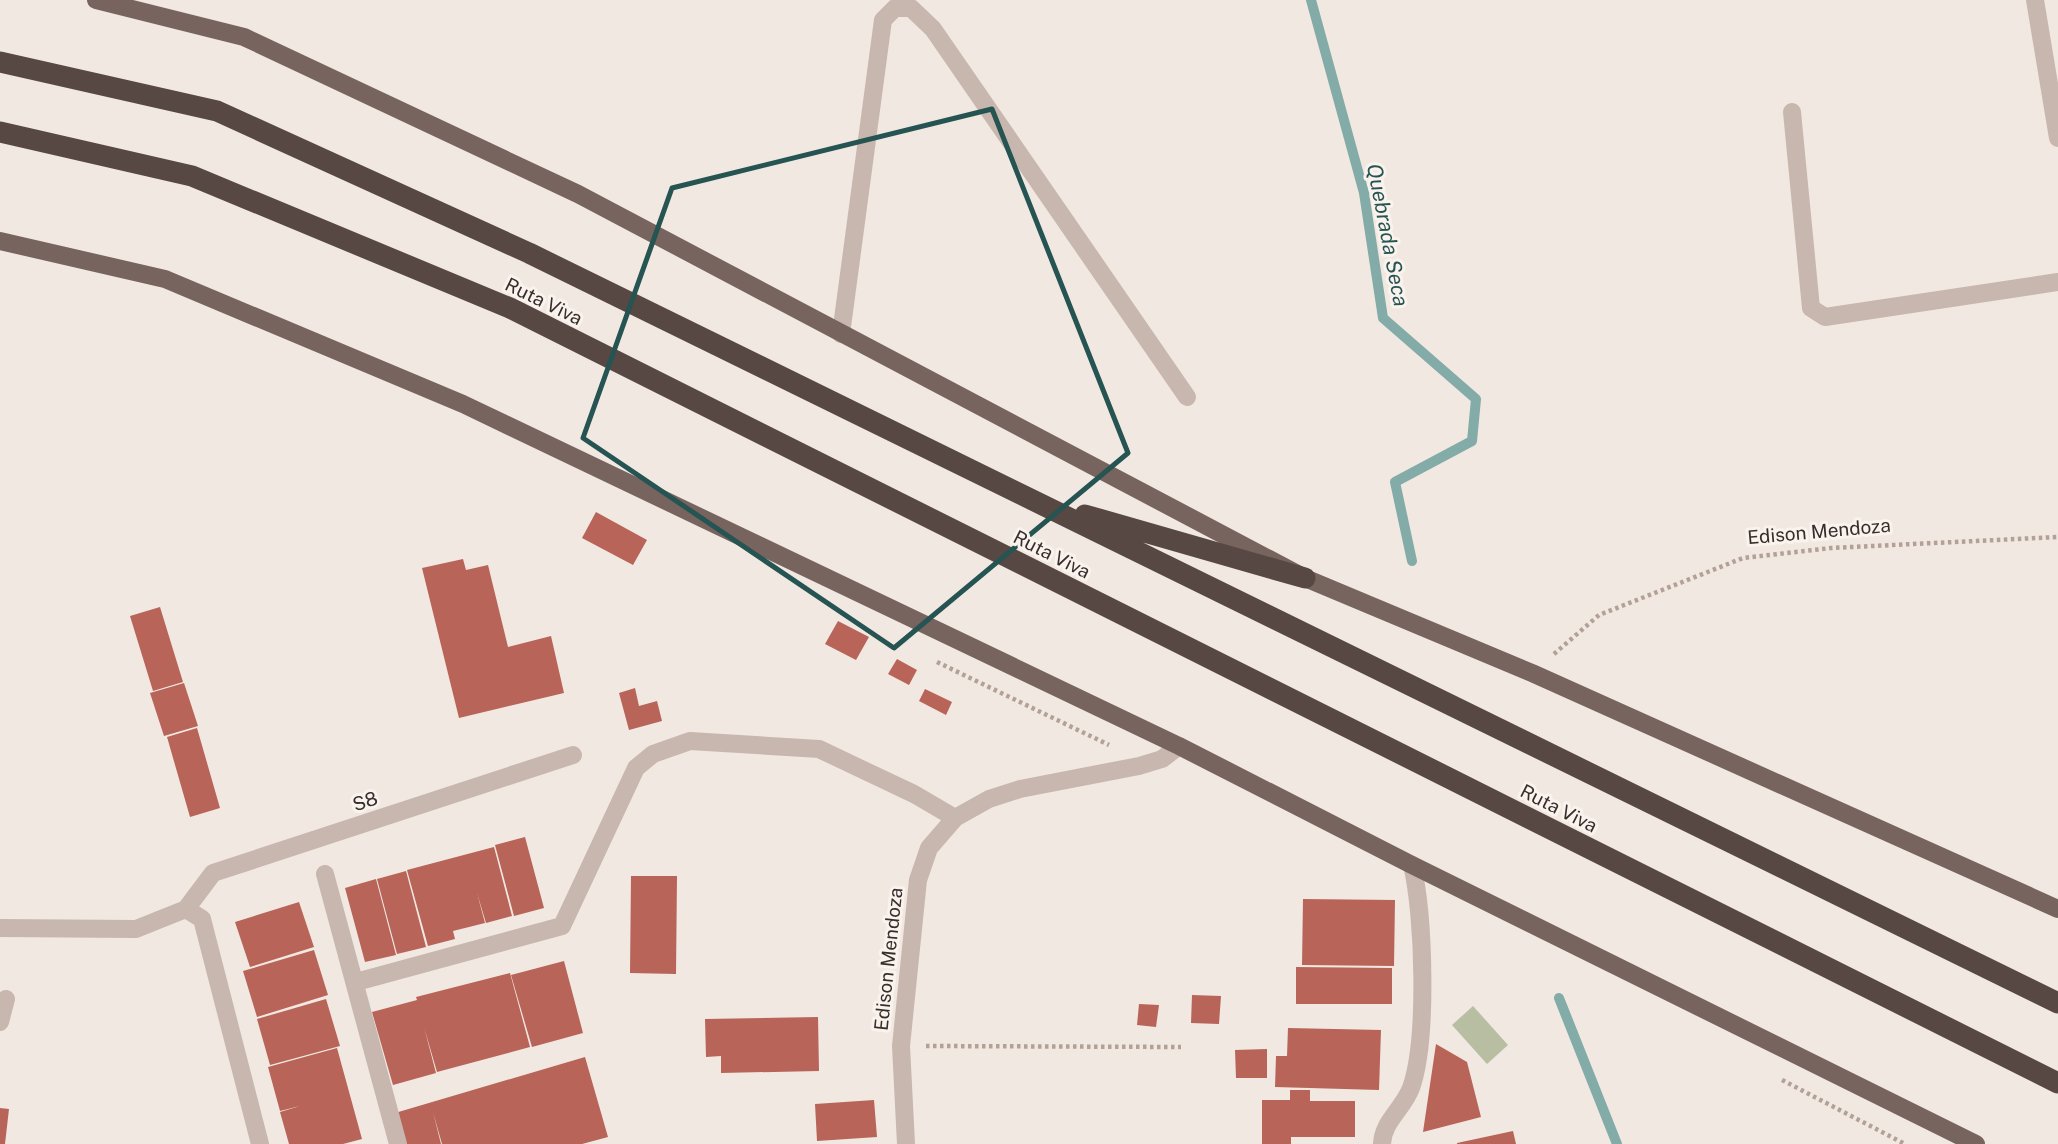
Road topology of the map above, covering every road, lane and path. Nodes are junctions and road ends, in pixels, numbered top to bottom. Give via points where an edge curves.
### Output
1 (96, 0) edge
2 (2035, 0) edge
3 (0, 62) edge
4 (1791, 112) dead end
5 (0, 132) edge
6 (2058, 138) edge
7 (0, 241) edge
8 (2058, 282) edge
9 (841, 334) junction
10 (1187, 397) dead end
11 (1033, 500) junction
12 (2058, 537) edge
13 (1305, 578) junction
14 (928, 658) dead end
15 (1532, 673) junction
16 (1180, 746) junction
17 (573, 755) dead end
18 (1148, 763) junction
19 (955, 818) junction
20 (1412, 865) junction
21 (325, 874) dead end
22 (186, 909) junction
23 (2058, 909) edge
24 (0, 928) edge
25 (356, 982) junction
26 (6, 999) dead end
27 (2058, 1003) edge
28 (0, 1022) edge
29 (901, 1046) junction
30 (1181, 1047) dead end
31 (1775, 1076) dead end
32 (2058, 1083) edge
33 (260, 1144) edge
34 (398, 1144) edge
35 (906, 1144) edge
36 (1382, 1144) edge
37 (1905, 1144) edge
38 (1976, 1144) edge

1 - 9 main road via 244,37 578,194
2 - 6 street
3 - 11 highway, Ruta Viva via 217,111 529,253
4 - 8 street via 1811,308 1825,317
5 - 32 highway, Ruta Viva via 191,176 510,308
7 - 16 main road via 165,279 463,404
9 - 10 street via 883,20 895,8 911,8 933,29
9 - 13 main road
11 - 13 highway
11 - 27 highway, Ruta Viva
12 - 15 path, Edison Mendoza via 1831,548 1743,558 1599,615
13 - 15 main road
14 - 18 path
15 - 23 main road
16 - 18 street, Edison Mendoza
16 - 20 main road
17 - 22 street, S8 via 214,873
18 - 19 street, Edison Mendoza via 1020,789
19 - 25 street via 819,749 690,741 653,754 636,768 562,926
19 - 29 street, Edison Mendoza via 929,848 918,880
20 - 36 street via 1420,903 1420,1046 1410,1090 1383,1131
20 - 38 main road
21 - 25 street
22 - 24 street via 136,929
22 - 33 street via 202,919
25 - 34 street
26 - 28 street
29 - 30 path
29 - 35 street, Edison Mendoza
31 - 37 path

